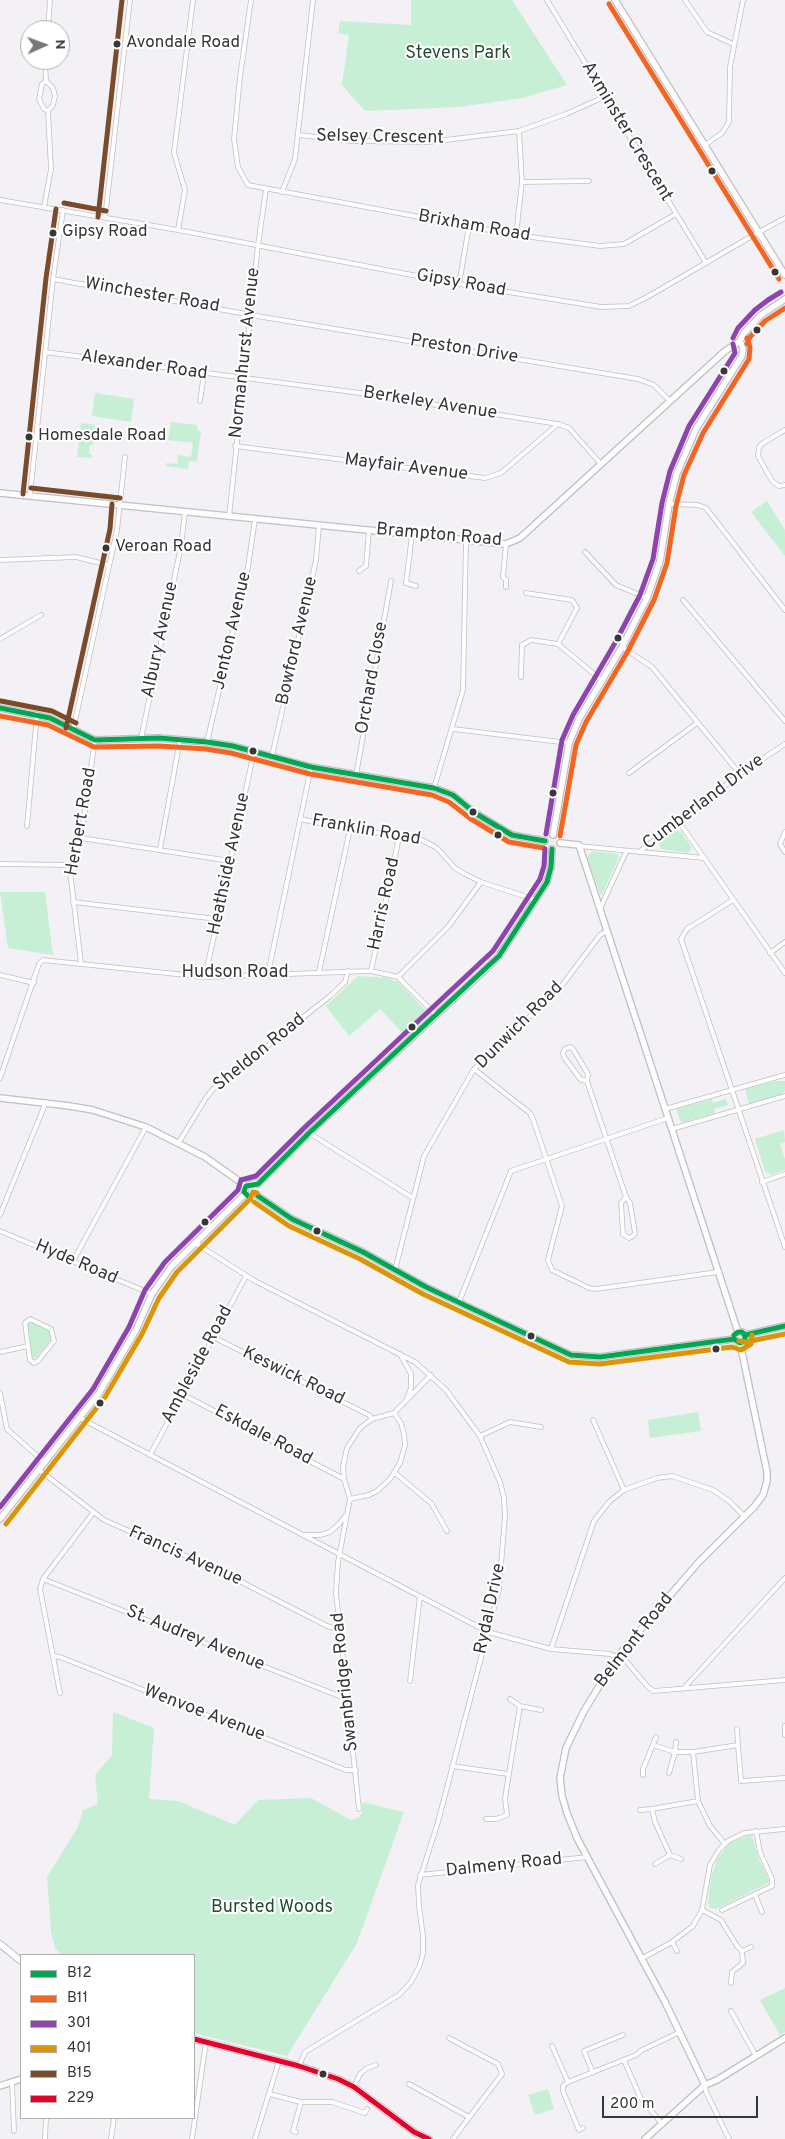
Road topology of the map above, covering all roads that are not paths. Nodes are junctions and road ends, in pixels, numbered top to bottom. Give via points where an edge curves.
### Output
1 (50, 0) edge
2 (130, 0) edge
3 (193, 0) edge
4 (251, 0) edge
5 (313, 0) edge
6 (547, 0) edge
7 (615, 0) edge
8 (685, 0) edge
9 (743, 0) edge
10 (49, 20) edge
11 (733, 44) junction
12 (45, 70) edge
13 (46, 81) junction
14 (604, 97) junction
15 (48, 110) junction
16 (519, 132) junction
17 (299, 135) junction
18 (705, 145) junction
19 (589, 181) dead end
20 (522, 182) junction
21 (266, 189) junction
22 (282, 192) junction
23 (0, 200) edge
24 (44, 207) junction
25 (63, 210) junction
26 (676, 214) junction
27 (105, 218) junction
28 (785, 218) edge
29 (469, 226) junction
30 (178, 230) junction
31 (759, 232) junction
32 (516, 235) junction
33 (258, 245) junction
34 (706, 263) junction
35 (785, 275) edge
36 (53, 279) junction
37 (458, 284) junction
38 (785, 299) edge
39 (250, 314) junction
40 (740, 341) junction
41 (45, 352) junction
42 (204, 374) junction
43 (243, 378) junction
44 (200, 401) dead end
45 (670, 401) junction
46 (558, 424) junction
47 (785, 430) edge
48 (235, 446) junction
49 (125, 457) dead end
50 (600, 463) junction
51 (785, 485) edge
52 (0, 493) edge
53 (30, 495) junction
54 (669, 504) junction
55 (120, 505) junction
56 (185, 512) junction
57 (229, 516) junction
58 (255, 519) junction
59 (319, 526) junction
60 (369, 531) junction
61 (412, 535) junction
62 (466, 540) junction
63 (506, 544) junction
64 (585, 552) dead end
65 (0, 560) edge
66 (108, 565) junction
67 (359, 572) dead end
68 (390, 581) dead end
69 (416, 586) dead end
70 (506, 587) dead end
71 (526, 593) dead end
72 (647, 598) junction
73 (683, 600) dead end
74 (785, 610) edge
75 (41, 615) dead end
76 (0, 639) edge
77 (558, 644) junction
78 (622, 647) junction
79 (521, 677) dead end
80 (600, 679) junction
81 (0, 708) edge
82 (37, 714) junction
83 (785, 721) edge
84 (697, 723) junction
85 (453, 729) junction
86 (73, 730) junction
87 (141, 739) junction
88 (96, 740) junction
89 (180, 740) junction
90 (207, 742) junction
91 (569, 742) junction
92 (785, 744) edge
93 (254, 751) junction
94 (272, 756) junction
95 (311, 767) junction
96 (629, 773) dead end
97 (740, 774) junction
98 (356, 775) junction
99 (434, 788) junction
100 (300, 819) junction
101 (679, 822) junction
102 (27, 826) dead end
103 (350, 829) junction
104 (785, 832) edge
105 (553, 835) junction
106 (399, 837) junction
107 (81, 838) junction
108 (545, 841) junction
109 (560, 842) junction
110 (579, 846) junction
111 (160, 849) junction
112 (552, 849) junction
113 (626, 852) junction
114 (638, 852) junction
115 (785, 852) edge
116 (704, 858) junction
117 (230, 861) junction
118 (0, 864) edge
119 (71, 865) junction
120 (481, 882) junction
121 (536, 900) junction
122 (732, 900) junction
123 (74, 902) junction
124 (600, 909) junction
125 (217, 919) junction
126 (608, 931) junction
127 (785, 942) edge
128 (770, 953) junction
129 (81, 964) junction
130 (348, 971) junction
131 (371, 971) junction
132 (319, 972) junction
133 (785, 973) edge
134 (268, 974) junction
135 (0, 975) edge
136 (205, 976) junction
137 (398, 977) junction
138 (34, 983) junction
139 (436, 1015) junction
140 (474, 1069) junction
141 (785, 1075) edge
142 (0, 1078) edge
143 (587, 1080) junction
144 (734, 1089) junction
145 (785, 1096) edge
146 (0, 1098) edge
147 (46, 1102) junction
148 (666, 1109) junction
149 (739, 1109) junction
150 (668, 1118) junction
151 (146, 1127) junction
152 (672, 1129) junction
153 (309, 1133) junction
154 (607, 1139) junction
155 (179, 1142) junction
156 (547, 1158) junction
157 (785, 1174) edge
158 (762, 1182) junction
159 (258, 1184) junction
160 (246, 1186) junction
161 (245, 1194) junction
162 (258, 1196) junction
163 (0, 1197) edge
164 (626, 1197) junction
165 (413, 1198) junction
166 (6, 1200) junction
167 (0, 1215) edge
168 (0, 1231) edge
169 (195, 1243) junction
170 (785, 1247) edge
171 (73, 1261) junction
172 (395, 1270) junction
173 (718, 1272) junction
174 (246, 1276) junction
175 (152, 1294) junction
176 (459, 1302) junction
177 (785, 1326) edge
178 (738, 1332) junction
179 (745, 1335) junction
180 (213, 1337) junction
181 (734, 1339) junction
182 (740, 1343) junction
183 (28, 1346) junction
184 (0, 1352) edge
185 (399, 1352) junction
186 (431, 1375) junction
187 (0, 1393) edge
188 (182, 1394) junction
189 (406, 1401) junction
190 (394, 1413) junction
191 (80, 1418) junction
192 (372, 1419) junction
193 (593, 1420) dead end
194 (541, 1427) dead end
195 (480, 1436) junction
196 (150, 1455) junction
197 (44, 1462) junction
198 (38, 1470) junction
199 (395, 1473) junction
200 (344, 1479) junction
201 (624, 1490) junction
202 (350, 1499) junction
203 (348, 1511) junction
204 (93, 1513) junction
205 (745, 1517) junction
206 (0, 1519) edge
207 (447, 1531) dead end
208 (300, 1534) junction
209 (340, 1554) junction
210 (785, 1578) edge
211 (43, 1579) junction
212 (420, 1596) junction
213 (340, 1630) junction
214 (488, 1632) junction
215 (551, 1648) junction
216 (619, 1655) junction
217 (53, 1656) junction
218 (785, 1680) edge
219 (410, 1681) dead end
220 (684, 1688) junction
221 (60, 1693) dead end
222 (348, 1697) junction
223 (510, 1699) dead end
224 (520, 1706) junction
225 (541, 1710) dead end
226 (784, 1726) edge
227 (737, 1728) dead end
228 (785, 1735) edge
229 (656, 1737) dead end
230 (676, 1742) dead end
231 (653, 1745) junction
232 (738, 1745) junction
233 (674, 1752) junction
234 (693, 1752) junction
235 (452, 1766) junction
236 (356, 1770) junction
237 (669, 1773) dead end
238 (508, 1774) junction
239 (643, 1775) dead end
240 (785, 1778) edge
241 (698, 1802) junction
242 (359, 1809) dead end
243 (652, 1809) junction
244 (640, 1810) dead end
245 (486, 1819) dead end
246 (785, 1829) edge
247 (756, 1831) junction
248 (725, 1844) junction
249 (670, 1855) junction
250 (587, 1856) junction
251 (681, 1859) dead end
252 (655, 1864) dead end
253 (420, 1875) junction
254 (755, 1895) junction
255 (702, 1910) junction
256 (722, 1910) dead end
257 (762, 1912) dead end
258 (691, 1916) dead end
259 (697, 1919) junction
260 (672, 1942) junction
261 (0, 1944) edge
262 (750, 1947) dead end
263 (677, 1951) dead end
264 (742, 1951) junction
265 (641, 1959) junction
266 (20, 1960) edge
267 (730, 1983) dead end
268 (731, 2011) dead end
269 (680, 2032) junction
270 (623, 2035) dead end
271 (449, 2038) dead end
272 (785, 2038) edge
273 (195, 2039) edge
274 (206, 2042) junction
275 (552, 2046) dead end
276 (756, 2056) junction
277 (624, 2060) junction
278 (279, 2061) junction
279 (376, 2065) dead end
280 (299, 2066) junction
281 (592, 2073) junction
282 (20, 2080) edge
283 (12, 2082) junction
284 (568, 2082) junction
285 (409, 2084) dead end
286 (706, 2085) junction
287 (0, 2086) edge
288 (354, 2087) junction
289 (269, 2094) junction
290 (301, 2102) junction
291 (367, 2112) dead end
292 (469, 2117) junction
293 (195, 2118) edge
294 (46, 2119) edge
295 (114, 2119) edge
296 (195, 2119) edge
297 (662, 2124) junction
298 (583, 2128) dead end
299 (14, 2131) dead end
300 (296, 2132) dead end
301 (45, 2139) edge
302 (111, 2139) edge
303 (192, 2139) edge
304 (254, 2139) edge
305 (428, 2139) edge
306 (453, 2139) edge
307 (645, 2139) edge
308 (729, 2139) edge

1 - 10 street
2 - 27 street
3 - 30 street via 174,153 185,190
4 - 21 street, Brixham Road via 234,139 238,167 248,185
5 - 17 street
6 - 14 street, Axminster Crescent
7 - 18 street
8 - 11 street via 707,32
9 - 11 street
11 - 18 street via 728,91 729,122 722,134
12 - 13 street
13 - 15 street via 55,96
13 - 15 street via 39,99
14 - 16 street, Selsey Crescent
14 - 26 street, Axminster Crescent
15 - 24 street via 51,169
16 - 17 street, Selsey Crescent via 429,142
16 - 20 street
17 - 22 street via 295,159
18 - 31 street
19 - 20 street
20 - 32 street
21 - 22 street, Brixham Road
21 - 33 street, Normanhurst Avenue
22 - 29 street, Brixham Road
23 - 24 street, Gipsy Road
24 - 25 street, Gipsy Road
25 - 27 street, Gipsy Road
25 - 36 street
26 - 32 street, Brixham Road via 624,244 600,246
26 - 34 street, Axminster Crescent
27 - 30 street, Gipsy Road
28 - 31 street, Gipsy Road
29 - 32 street, Brixham Road
29 - 37 street
30 - 33 street, Gipsy Road
31 - 34 street, Gipsy Road
31 - 35 street
33 - 37 street, Gipsy Road
33 - 39 street, Normanhurst Avenue
34 - 37 street, Gipsy Road via 650,296 628,306 614,308
36 - 39 street, Winchester Road
36 - 41 street
38 - 40 street, Brampton Road via 761,315
39 - 43 street, Normanhurst Avenue
39 - 45 street, Preston Drive via 648,382
40 - 45 street, Brampton Road via 731,345
40 - 54 street via 742,356 696,429 677,473
41 - 42 street, Alexander Road
41 - 53 street
42 - 43 street, Alexander Road
42 - 44 street
43 - 46 street, Berkeley Avenue
43 - 48 street, Normanhurst Avenue
45 - 50 street, Brampton Road
46 - 48 street, Mayfair Avenue via 502,473 485,478
46 - 50 street, Berkeley Avenue via 569,428
47 - 51 street via 763,443 758,456 772,481 779,486
48 - 57 street, Normanhurst Avenue
49 - 55 street
50 - 63 street, Brampton Road via 520,538
52 - 53 street, Brampton Road
53 - 55 street, Brampton Road
54 - 72 street via 660,561
54 - 74 street via 706,508
55 - 56 street, Brampton Road
55 - 66 street
56 - 57 street, Brampton Road
56 - 87 street, Albury Avenue via 181,546
57 - 58 street, Brampton Road
58 - 59 street, Brampton Road
58 - 90 street, Jenton Avenue via 250,558
59 - 60 street, Brampton Road
59 - 94 street, Bowford Avenue via 316,560
60 - 61 street, Brampton Road
60 - 67 street via 366,566
61 - 62 street, Brampton Road
61 - 69 street via 406,583
62 - 63 street, Brampton Road
62 - 85 street via 463,690
63 - 70 street
64 - 72 street via 616,585
65 - 66 street via 76,557
66 - 86 street
68 - 98 street, Orchard Close
71 - 77 street via 572,600 577,608
72 - 78 street
73 - 83 street
75 - 76 street
77 - 79 street via 531,640 522,645
77 - 80 street
78 - 80 street
78 - 84 street via 652,667
80 - 91 street
81 - 82 street
82 - 86 street
82 - 102 street
84 - 96 street
84 - 97 street
85 - 91 street
85 - 99 street
86 - 88 street
87 - 88 street
87 - 89 street
88 - 107 street, Herbert Road
89 - 90 street
89 - 111 street
90 - 93 street
91 - 105 street
92 - 97 street, Cumberland Drive
93 - 94 street
93 - 117 street, Heathside Avenue
94 - 95 street
95 - 98 street
95 - 100 street
97 - 101 street, Cumberland Drive
98 - 99 street
99 - 108 street via 453,795 475,813 512,835
100 - 103 street, Franklin Road
100 - 134 street
101 - 114 street, Cumberland Drive
101 - 116 street
103 - 106 street, Franklin Road
103 - 132 street
104 - 115 street via 780,844
105 - 108 street
105 - 109 street
106 - 120 street, Franklin Road via 429,842 455,868
106 - 131 street, Harris Road
107 - 111 street
107 - 119 street, Herbert Road
108 - 112 street
109 - 110 street, Cumberland Drive
109 - 112 street via 558,848
110 - 113 street, Cumberland Drive
110 - 124 street
111 - 117 street
112 - 121 street via 547,882
113 - 114 street, Cumberland Drive
113 - 124 street
114 - 116 street
116 - 122 street
117 - 125 street, Heathside Avenue
118 - 119 street
119 - 123 street, Herbert Road
120 - 121 street, Franklin Road
120 - 137 street via 448,927
121 - 139 street via 499,956
122 - 128 street
122 - 144 street via 687,929 681,939
123 - 125 street
123 - 129 street, Herbert Road
124 - 126 street
125 - 136 street, Heathside Avenue
126 - 140 street, Dunwich Road via 600,935 560,988
126 - 148 street
127 - 128 street
128 - 133 street
129 - 136 street, Hudson Road
129 - 138 street, Hudson Road via 43,960
130 - 131 street, Hudson Road
130 - 132 street, Hudson Road
130 - 155 street, Sheldon Road via 345,982 330,996 213,1089
131 - 137 street, Hudson Road
132 - 134 street, Hudson Road
134 - 136 street, Hudson Road
135 - 138 street
137 - 139 street
138 - 142 street
139 - 153 street
140 - 156 street via 530,1113
140 - 165 street, Dunwich Road via 424,1156
141 - 144 street
143 - 143 street via 581,1080 564,1057 565,1049 570,1047 573,1050 588,1074
143 - 154 street
144 - 148 street
144 - 149 street
145 - 149 street
146 - 147 street
147 - 151 street via 93,1110
147 - 166 street
148 - 150 street
149 - 152 street
149 - 158 street
150 - 152 street
150 - 154 street
151 - 155 street
151 - 171 street
152 - 173 street
153 - 159 street
153 - 165 street
154 - 156 street
154 - 164 street
155 - 160 street
156 - 173 street via 562,1206 548,1260 552,1270 596,1289
156 - 176 street via 515,1168 508,1175
157 - 158 street
158 - 170 street
159 - 160 street
159 - 162 street via 261,1187
160 - 161 street
161 - 162 street
161 - 169 street
162 - 172 street via 292,1219
163 - 166 street
164 - 164 street via 630,1203 634,1232 629,1238 623,1234 621,1203
165 - 172 street, Dunwich Road
166 - 167 street
168 - 171 street, Hyde Road
169 - 174 street, Rydal Drive
169 - 175 street via 171,1267
171 - 175 street, Hyde Road
172 - 176 street
173 - 178 street
174 - 180 street, Ambleside Road
174 - 185 street, Rydal Drive
175 - 191 street via 114,1369
176 - 181 street via 561,1352 583,1357
177 - 179 street
178 - 179 street
178 - 181 street
179 - 182 street via 745,1340
180 - 188 street, Ambleside Road
180 - 192 street, Keswick Road
181 - 182 street
182 - 205 street, Belmont Road via 767,1481 760,1501
183 - 183 street via 25,1323 28,1320 51,1329 54,1341 38,1361 30,1360
183 - 184 street
185 - 186 street, Rydal Drive
185 - 189 street via 411,1374 411,1388
186 - 189 street
186 - 195 street, Rydal Drive
187 - 197 street via 7,1429
188 - 196 street, Ambleside Road
188 - 200 street, Eskdale Road
189 - 190 street
190 - 192 street
190 - 199 street via 401,1423 405,1445
191 - 196 street
191 - 197 street
192 - 200 street via 360,1428 347,1448
193 - 201 street
194 - 195 street via 510,1422
195 - 214 street, Rydal Drive via 500,1482 505,1516 499,1589
196 - 208 street
197 - 198 street
198 - 204 street, Francis Avenue
198 - 206 street
199 - 202 street via 377,1491
199 - 207 street via 432,1503
200 - 202 street
201 - 205 street via 672,1476 714,1490
201 - 215 street via 594,1521
202 - 203 street, Swanbridge Road
203 - 208 street via 330,1532 314,1536
203 - 209 street, Swanbridge Road
204 - 211 street
204 - 213 street, Francis Avenue
205 - 216 street, Belmont Road via 708,1552
208 - 209 street
209 - 212 street
209 - 213 street, Swanbridge Road via 336,1593
210 - 220 street
211 - 217 street via 40,1589
211 - 222 street, St. Audrey Avenue
212 - 214 street
212 - 219 street
213 - 222 street, Swanbridge Road
214 - 215 street
214 - 235 street, Rydal Drive
215 - 216 street
216 - 220 street via 654,1691
216 - 250 street, Belmont Road via 584,1711 562,1762 560,1778 566,1813
217 - 221 street
217 - 236 street, Wenvoe Avenue via 346,1770
218 - 220 street
222 - 236 street, Swanbridge Road
223 - 224 street
224 - 225 street
224 - 238 street
226 - 228 street
227 - 232 street
229 - 231 street
230 - 233 street
231 - 233 street
231 - 239 street via 642,1769
232 - 234 street
232 - 240 street via 741,1781
233 - 234 street
233 - 237 street
234 - 241 street
235 - 238 street
235 - 253 street, Rydal Drive
236 - 242 street, Swanbridge Road
238 - 245 street via 506,1815
241 - 243 street
241 - 248 street via 710,1826
243 - 244 street
243 - 249 street
246 - 247 street
247 - 248 street via 744,1832
247 - 254 street via 772,1886
248 - 255 street via 710,1865
249 - 251 street
249 - 252 street
250 - 253 street, Dalmeny Road
250 - 265 street, Belmont Road
253 - 280 street, Rydal Drive via 423,1954 411,1982 386,2005 305,2052
254 - 256 street
254 - 257 street
255 - 259 street
255 - 264 street via 722,1920
258 - 259 street
259 - 260 street
260 - 263 street
260 - 265 street
261 - 266 main road
262 - 264 street
264 - 267 street via 743,1963 732,1972
265 - 269 street, Belmont Road
268 - 276 street
269 - 277 street
269 - 286 street, Belmont Road
270 - 281 street via 584,2051
271 - 292 street via 498,2064 502,2070 500,2079
272 - 276 street
273 - 274 main road
274 - 278 main road
274 - 293 street
275 - 284 street
276 - 286 street
277 - 281 street
277 - 297 street via 640,2097
278 - 280 main road
278 - 289 street
279 - 288 street via 366,2068
280 - 288 main road via 322,2072
281 - 284 street
282 - 283 street
283 - 287 street
283 - 299 street
284 - 298 street via 563,2091 579,2130
285 - 292 street
286 - 297 street
286 - 308 street via 706,2092
288 - 305 main road
289 - 290 street
289 - 304 street
290 - 291 street via 332,2102
290 - 300 street via 293,2131
292 - 306 street
294 - 301 street
295 - 302 street
296 - 303 street
297 - 307 street

